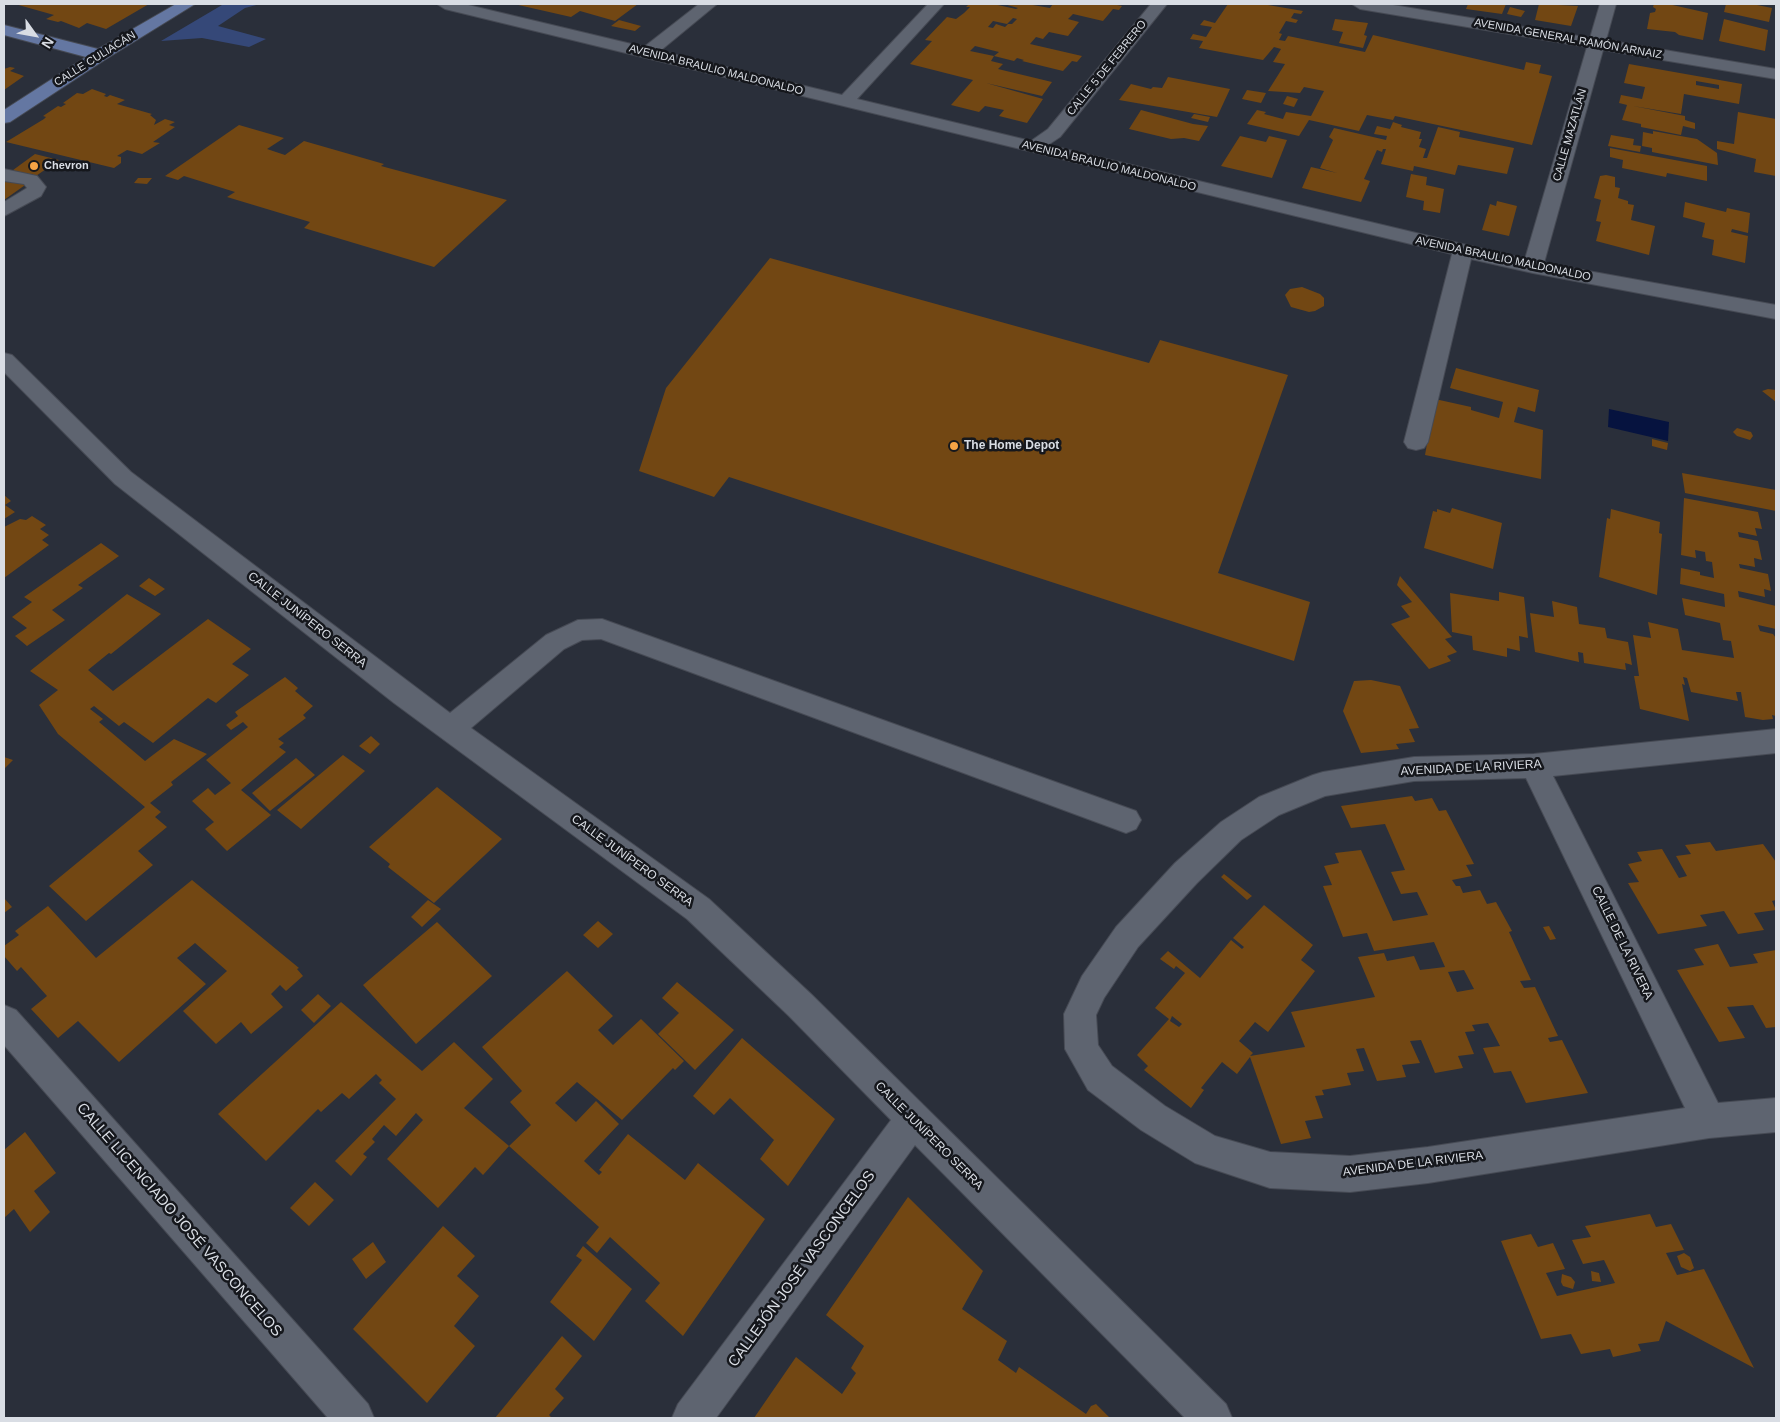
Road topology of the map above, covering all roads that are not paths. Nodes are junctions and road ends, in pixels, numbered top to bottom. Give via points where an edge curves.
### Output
1 (187, 4) edge
2 (709, 4) edge
3 (936, 4) edge
4 (1159, 4) edge
5 (1360, 4) edge
6 (1608, 4) edge
7 (459, 5) edge
8 (4, 30) edge
9 (1596, 44) junction
10 (647, 53) junction
11 (100, 55) junction
12 (1776, 74) edge
13 (845, 102) junction
14 (4, 118) edge
15 (1054, 133) junction
16 (1032, 148) junction
17 (1060, 155) junction
18 (4, 175) edge
19 (4, 210) edge
20 (1462, 252) junction
21 (1532, 267) junction
22 (1776, 312) edge
23 (4, 360) edge
24 (1416, 442) dead end
25 (451, 730) junction
26 (1776, 742) edge
27 (1534, 766) junction
28 (1126, 820) dead end
29 (4, 1022) edge
30 (1776, 1115) edge
31 (912, 1120) junction
32 (1709, 1121) junction
33 (354, 1418) edge
34 (692, 1418) edge
35 (1212, 1418) edge

1 - 11 main road, CALLE CULIACÁN
2 - 10 street
3 - 13 street
4 - 15 street, CALLE 5 DE FEBRERO
5 - 9 street, AVENIDA GENERAL RAMÓN ARNAIZ
6 - 9 street, CALLE MAZATLÁN
7 - 10 street, AVENIDA BRAULIO MALDONALDO
8 - 11 main road
9 - 12 street, AVENIDA GENERAL RAMÓN ARNAIZ
9 - 21 street, CALLE MAZATLÁN
10 - 13 street, AVENIDA BRAULIO MALDONALDO
11 - 14 main road, CALLE CULIACÁN
13 - 16 street, AVENIDA BRAULIO MALDONALDO
15 - 16 street, CALLE 5 DE FEBRERO
15 - 17 street
16 - 17 street, AVENIDA BRAULIO MALDONALDO
17 - 20 street, AVENIDA BRAULIO MALDONALDO
18 - 19 street via 30,180 37,186 34,192
20 - 21 street, AVENIDA BRAULIO MALDONALDO
20 - 24 street
21 - 22 street, AVENIDA BRAULIO MALDONALDO
23 - 25 street, CALLE JUNÍPERO SERRA via 124,478
25 - 28 street via 555,642 578,630 602,630
25 - 31 street, CALLE JUNÍPERO SERRA via 698,909 800,1005
26 - 27 street, AVENIDA DE LA RIVIERA
27 - 32 street, CALLE DE LA RIVERA
27 - 32 street, AVENIDA DE LA RIVIERA via 1414,769 1323,784 1269,806 1232,832 1186,872 1127,937 1093,987 1080,1014 1082,1050 1100,1078 1153,1118 1207,1151 1270,1170 1350,1174
29 - 33 street, CALLE LICENCIADO JOSÉ VASCONCELOS
30 - 32 street, AVENIDA DE LA RIVIERA
31 - 34 street, CALLEJÓN JOSÉ VASCONCELOS
31 - 35 street, CALLE JUNÍPERO SERRA

